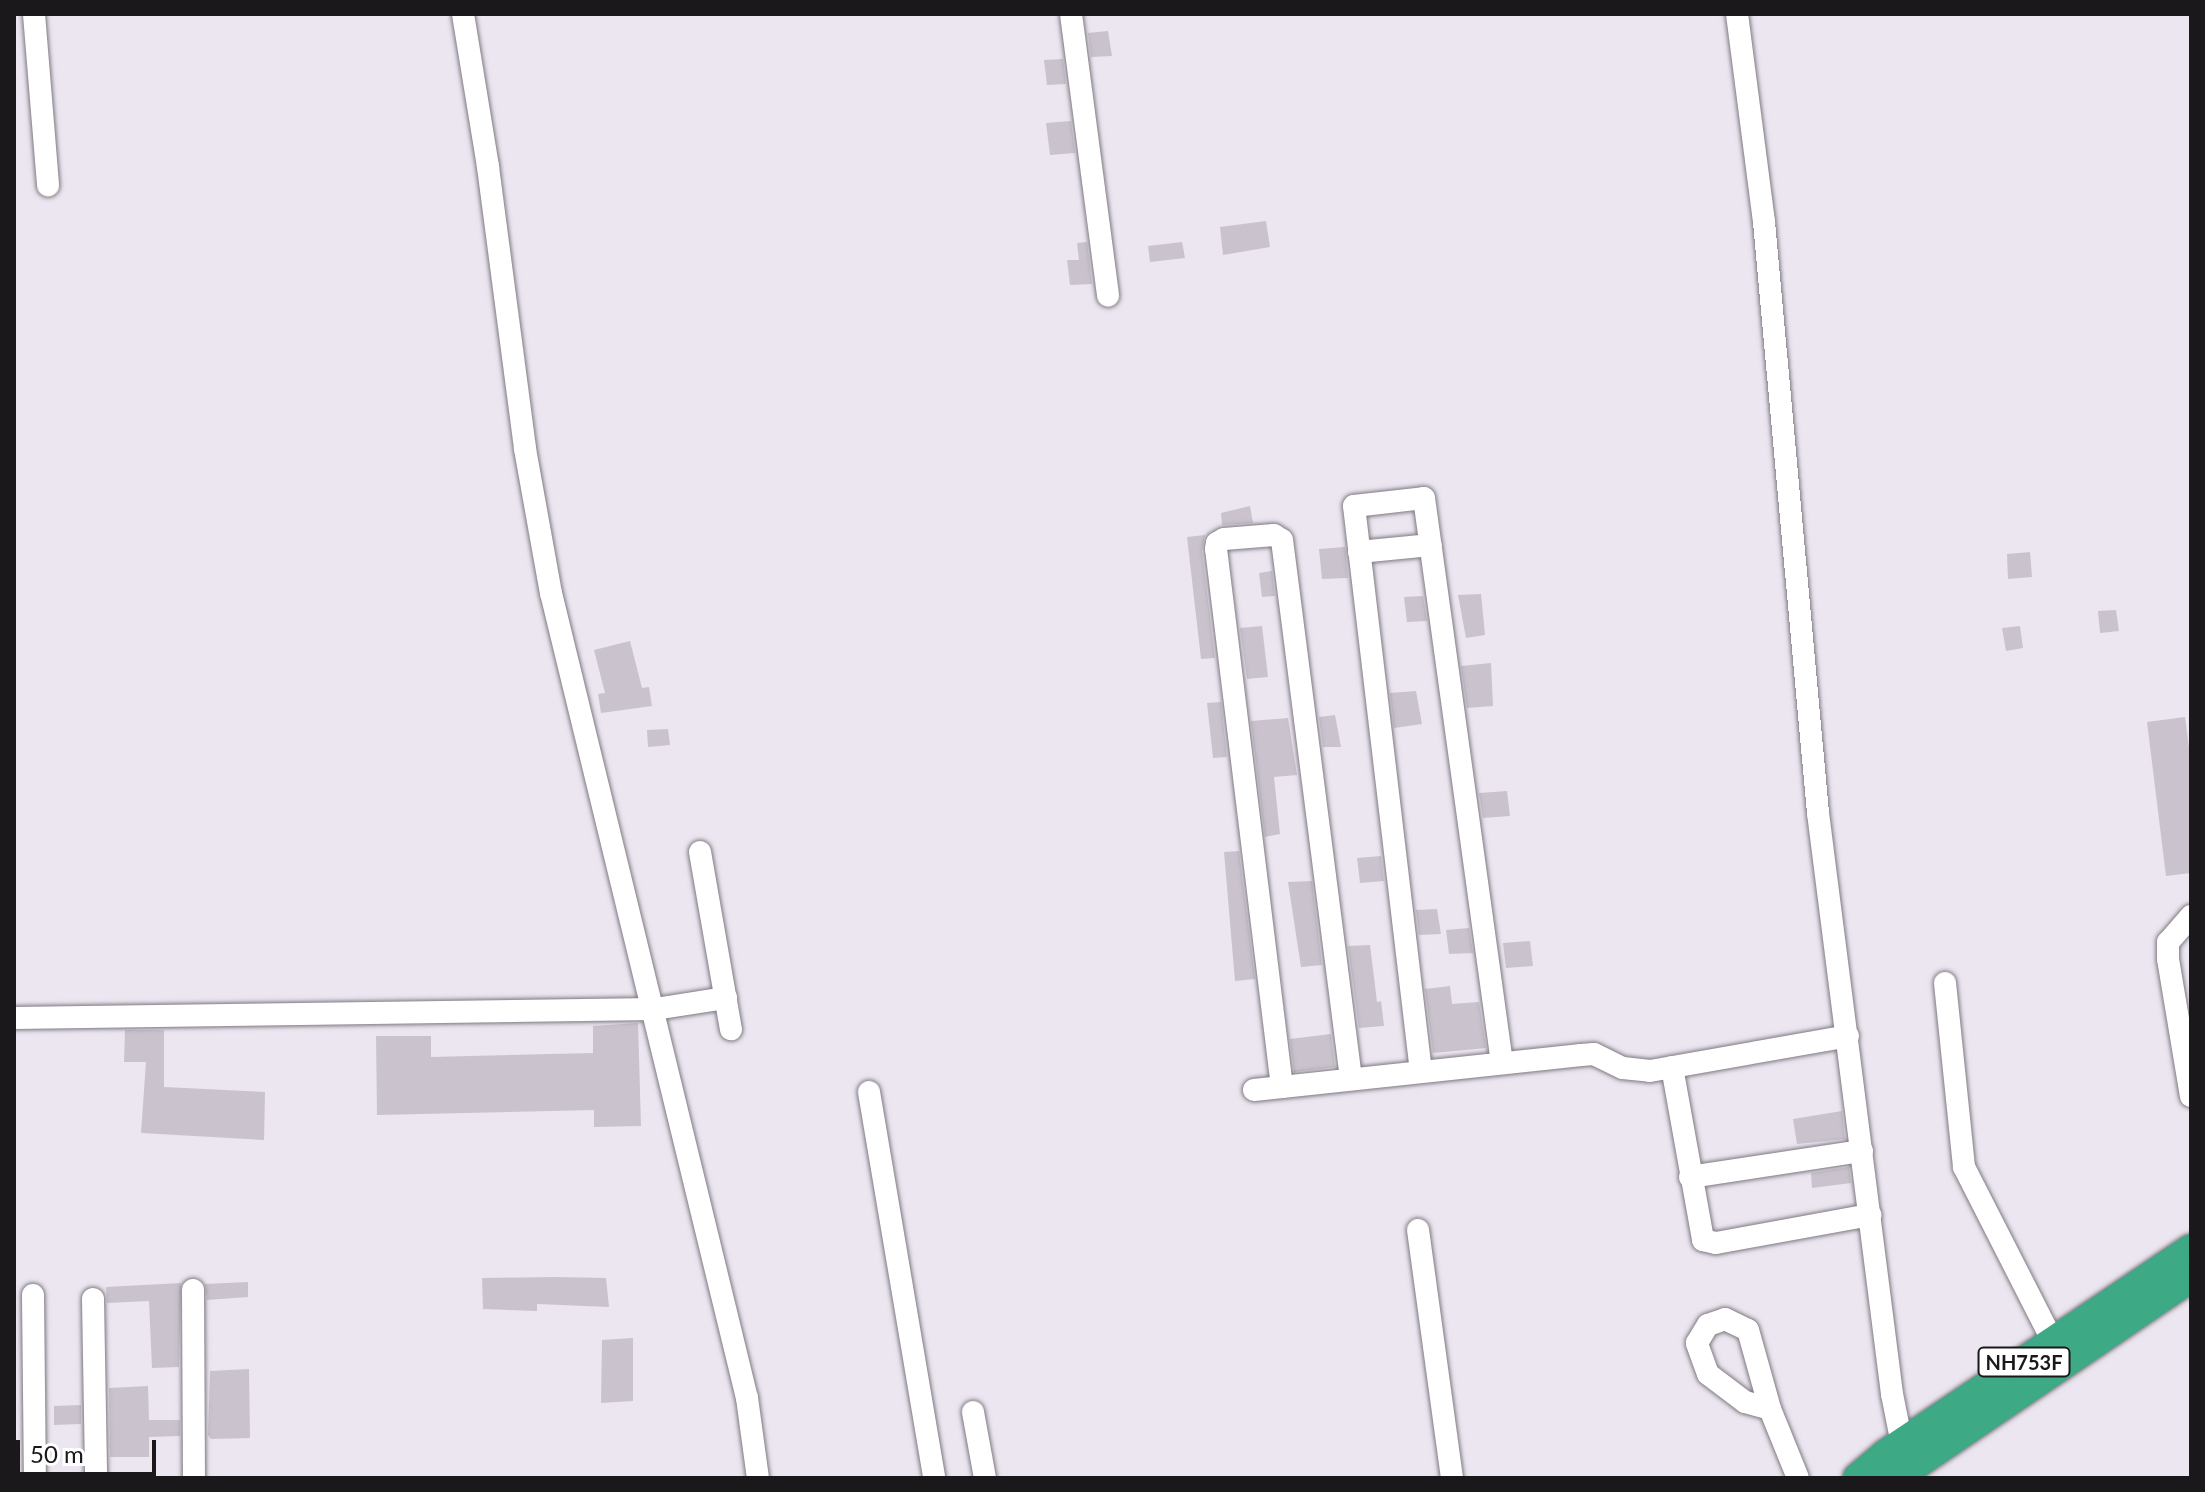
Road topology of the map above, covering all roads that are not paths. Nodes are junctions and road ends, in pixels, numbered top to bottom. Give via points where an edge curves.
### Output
1 (34, 14) edge
2 (463, 14) edge
3 (1071, 14) edge
4 (1737, 14) edge
5 (48, 185) dead end
6 (1108, 296) dead end
7 (1431, 545) junction
8 (1359, 552) junction
9 (700, 852) dead end
10 (2191, 916) edge
11 (1945, 983) dead end
12 (726, 998) junction
13 (655, 1009) junction
14 (14, 1018) edge
15 (731, 1029) dead end
16 (1848, 1036) junction
17 (1502, 1063) junction
18 (1672, 1067) junction
19 (1421, 1072) junction
20 (1351, 1079) junction
21 (1282, 1087) junction
22 (1254, 1090) dead end
23 (869, 1092) dead end
24 (2191, 1096) edge
25 (1862, 1151) junction
26 (1690, 1177) junction
27 (1870, 1215) junction
28 (1418, 1230) dead end
29 (2191, 1249) edge
30 (2191, 1277) edge
31 (193, 1290) dead end
32 (33, 1295) dead end
33 (93, 1299) dead end
34 (2053, 1342) junction
35 (1770, 1409) dead end
36 (973, 1412) dead end
37 (1902, 1468) edge
38 (35, 1478) edge
39 (96, 1478) edge
40 (194, 1478) edge
41 (758, 1478) edge
42 (934, 1478) edge
43 (985, 1478) edge
44 (1452, 1478) edge
45 (1798, 1478) edge
46 (1858, 1478) edge

1 - 5 street
2 - 13 street via 525,449 551,593
3 - 6 street
4 - 16 street via 1764,222 1812,751
7 - 8 street
7 - 8 street via 1424,498 1354,506
7 - 17 street
8 - 19 street
9 - 12 street
10 - 24 street via 2168,942
11 - 34 street via 1964,1167
12 - 13 street
12 - 15 street
13 - 14 street
13 - 41 street via 747,1398
16 - 18 street
16 - 25 street
17 - 18 street via 1594,1054 1635,1070
17 - 19 street
18 - 26 street
19 - 20 street
20 - 21 street
20 - 21 street via 1282,540 1274,535 1224,539 1216,549
21 - 22 street
23 - 42 street
25 - 26 street
25 - 27 street
26 - 27 street via 1700,1234 1709,1243
27 - 37 street
28 - 44 street
29 - 34 highway, NH753F
30 - 37 highway, NH753F
31 - 40 street
32 - 38 street
33 - 39 street
34 - 37 highway, NH753F
35 - 45 street
36 - 43 street
37 - 46 highway, NH753F

